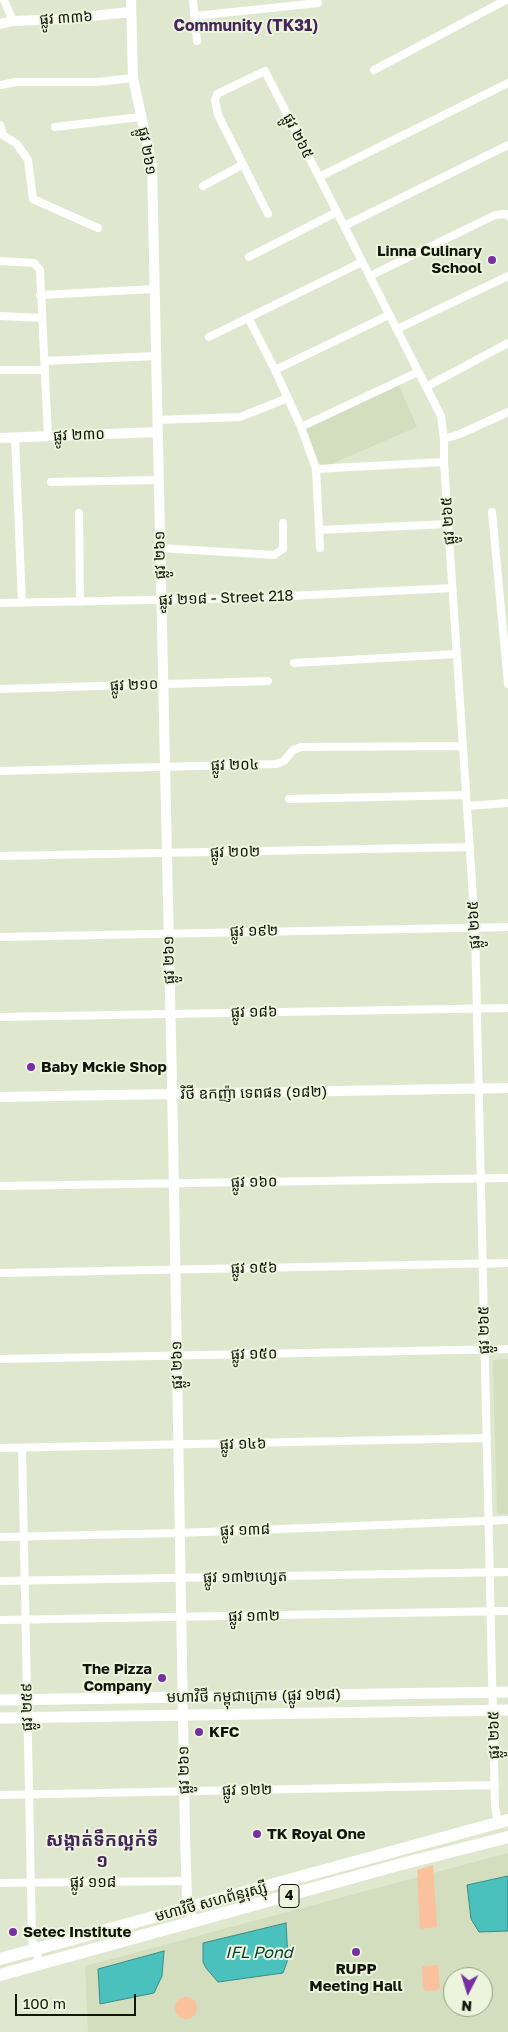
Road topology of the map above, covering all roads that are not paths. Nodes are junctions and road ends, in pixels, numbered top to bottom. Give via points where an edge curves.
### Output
1 (4, 0) edge
2 (131, 0) edge
3 (194, 0) edge
4 (258, 0) edge
5 (506, 0) edge
6 (318, 3) dead end
7 (259, 9) junction
8 (132, 12) junction
9 (195, 16) junction
10 (14, 21) junction
11 (0, 24) edge
12 (197, 41) dead end
13 (374, 70) dead end
14 (133, 78) junction
15 (508, 83) edge
16 (0, 85) edge
17 (140, 116) junction
18 (0, 125) edge
19 (55, 127) dead end
20 (2, 135) edge
21 (508, 145) edge
22 (242, 165) junction
23 (319, 177) junction
24 (202, 186) dead end
25 (337, 212) junction
26 (268, 214) dead end
27 (508, 216) edge
28 (344, 226) junction
29 (98, 228) dead end
30 (249, 257) dead end
31 (0, 261) edge
32 (362, 262) junction
33 (370, 276) junction
34 (508, 276) edge
35 (154, 289) junction
36 (40, 295) junction
37 (390, 315) junction
38 (0, 316) edge
39 (42, 318) junction
40 (248, 319) junction
41 (397, 329) junction
42 (209, 337) dead end
43 (508, 343) edge
44 (156, 356) junction
45 (45, 361) junction
46 (0, 370) edge
47 (45, 370) junction
48 (275, 370) junction
49 (418, 372) junction
50 (426, 387) junction
51 (288, 398) junction
52 (508, 412) edge
53 (157, 420) junction
54 (301, 427) junction
55 (158, 432) junction
56 (48, 436) junction
57 (15, 437) junction
58 (0, 438) edge
59 (444, 439) junction
60 (444, 462) junction
61 (316, 469) junction
62 (159, 480) junction
63 (51, 482) dead end
64 (492, 512) dead end
65 (79, 513) dead end
66 (283, 522) dead end
67 (448, 524) junction
68 (319, 530) junction
69 (160, 548) junction
70 (320, 548) dead end
71 (452, 588) junction
72 (161, 600) junction
73 (80, 602) junction
74 (0, 603) edge
75 (22, 603) junction
76 (457, 654) junction
77 (294, 663) dead end
78 (268, 681) dead end
79 (163, 684) junction
80 (508, 684) edge
81 (0, 689) edge
82 (463, 746) junction
83 (165, 767) junction
84 (0, 771) edge
85 (466, 795) junction
86 (289, 799) dead end
87 (508, 803) edge
88 (467, 806) junction
89 (470, 847) junction
90 (167, 853) junction
91 (0, 856) edge
92 (475, 927) junction
93 (508, 927) edge
94 (169, 932) junction
95 (0, 937) edge
96 (477, 1008) junction
97 (508, 1008) edge
98 (170, 1013) junction
99 (0, 1017) edge
100 (479, 1088) junction
101 (508, 1088) edge
102 (172, 1094) junction
103 (0, 1097) edge
104 (481, 1178) junction
105 (508, 1178) edge
106 (174, 1183) junction
107 (0, 1186) edge
108 (483, 1264) junction
109 (508, 1264) edge
110 (175, 1270) junction
111 (0, 1273) edge
112 (508, 1349) edge
113 (485, 1350) junction
114 (176, 1356) junction
115 (0, 1359) edge
116 (487, 1438) junction
117 (178, 1445) junction
118 (0, 1448) edge
119 (22, 1448) junction
120 (508, 1520) edge
121 (490, 1521) junction
122 (179, 1533) junction
123 (24, 1536) junction
124 (0, 1537) edge
125 (508, 1572) edge
126 (490, 1573) junction
127 (180, 1578) junction
128 (25, 1580) junction
129 (0, 1581) edge
130 (508, 1611) edge
131 (491, 1612) junction
132 (181, 1617) junction
133 (0, 1620) edge
134 (26, 1620) junction
135 (492, 1692) junction
136 (508, 1692) edge
137 (182, 1697) junction
138 (0, 1700) edge
139 (27, 1700) junction
140 (508, 1710) edge
141 (493, 1711) junction
142 (183, 1715) junction
143 (0, 1718) edge
144 (28, 1718) junction
145 (495, 1785) junction
146 (184, 1791) junction
147 (0, 1795) edge
148 (29, 1795) junction
149 (503, 1821) edge
150 (508, 1837) edge
151 (186, 1881) junction
152 (31, 1882) junction
153 (0, 1883) edge
154 (189, 1908) junction
155 (193, 1922) junction
156 (35, 1950) junction
157 (0, 1959) edge
158 (40, 1964) junction
159 (0, 1975) edge

1 - 10 street
2 - 8 street, ផ្លូវ ២៦១
3 - 9 street
4 - 7 street
5 - 13 street
6 - 7 street
7 - 9 street
8 - 10 street, ផ្លូវ ៣៣៦
8 - 14 street, ផ្លូវ ២៦១
9 - 12 street
10 - 11 street, ផ្លូវ ៣៣៦
14 - 16 street
14 - 17 street, ផ្លូវ ២៦១
15 - 23 street
17 - 19 street
17 - 35 street, ផ្លូវ ២៦១ via 152,166
18 - 20 street
20 - 29 street via 17,144 28,160 36,202
21 - 28 street
22 - 23 street, ផ្លូវ ២៦៥ via 218,115 215,100 217,94 265,71
22 - 24 street
22 - 26 street
23 - 25 street, ផ្លូវ ២៦៥
25 - 28 street, ផ្លូវ ២៦៥
25 - 30 street
27 - 33 street via 495,215
28 - 32 street, ផ្លូវ ២៦៥
31 - 36 street via 38,266
32 - 33 street, ផ្លូវ ២៦៥
32 - 40 street
33 - 37 street, ផ្លូវ ២៦៥
34 - 41 street
35 - 36 street
35 - 44 street, ផ្លូវ ២៦១
36 - 39 street
37 - 41 street, ផ្លូវ ២៦៥
37 - 48 street
38 - 39 street
39 - 45 street
40 - 42 street
40 - 48 street
41 - 49 street, ផ្លូវ ២៦៥
43 - 50 street
44 - 45 street
44 - 53 street, ផ្លូវ ២៦១
45 - 47 street
46 - 47 street
47 - 56 street
48 - 51 street
49 - 50 street, ផ្លូវ ២៦៥
49 - 54 street
50 - 59 street, ផ្លូវ ២៦៥ via 441,416
51 - 53 street via 240,417
51 - 54 street
52 - 59 street
53 - 55 street, ផ្លូវ ២៦១
54 - 61 street
55 - 56 street, ផ្លូវ ២៣០
55 - 62 street, ផ្លូវ ២៦១
56 - 57 street, ផ្លូវ ២៣០
57 - 58 street, ផ្លូវ ២៣០
57 - 75 street
59 - 60 street, ផ្លូវ ២៦៥
60 - 61 street
60 - 67 street, ផ្លូវ ២៦៥
61 - 68 street
62 - 63 street
62 - 69 street, ផ្លូវ ២៦១
64 - 80 street
65 - 73 street
66 - 69 street via 283,549 274,555
67 - 68 street
67 - 71 street, ផ្លូវ ២៦៥
68 - 70 street
69 - 72 street, ផ្លូវ ២៦១
71 - 72 street, ផ្លូវ ២១៨ - Street 218
71 - 76 street, ផ្លូវ ២៦៥
72 - 73 street, ផ្លូវ ២១៨ - Street 218
72 - 79 street, ផ្លូវ ២៦១
73 - 75 street, ផ្លូវ ២១៨ - Street 218
74 - 75 street, ផ្លូវ ២១៨ - Street 218
76 - 77 street
76 - 82 street, ផ្លូវ ២៦៥
78 - 79 street, ផ្លូវ ២១០
79 - 81 street, ផ្លូវ ២១០
79 - 83 street, ផ្លូវ ២៦១
82 - 83 street, ផ្លូវ ២០៤ via 301,747 293,750 280,764
82 - 85 street, ផ្លូវ ២៦៥
83 - 84 street, ផ្លូវ ២០៤
83 - 90 street, ផ្លូវ ២៦១
85 - 86 street
85 - 88 street, ផ្លូវ ២៦៥
87 - 88 street
88 - 89 street, ផ្លូវ ២៦៥
89 - 90 street, ផ្លូវ ២០២
89 - 92 street, ផ្លូវ ២៦៥
90 - 91 street, ផ្លូវ ២០២
90 - 94 street, ផ្លូវ ២៦១
92 - 93 street, ផ្លូវ ១៩២
92 - 94 street, ផ្លូវ ១៩២
92 - 96 street, ផ្លូវ ២៦៥
94 - 95 street, ផ្លូវ ១៩២
94 - 98 street, ផ្លូវ ២៦១
96 - 97 street, ផ្លូវ ១៨៦
96 - 98 street, ផ្លូវ ១៨៦
96 - 100 street, ផ្លូវ ២៦៥
98 - 99 street, ផ្លូវ ១៨៦
98 - 102 street, ផ្លូវ ២៦១
100 - 101 street, វិថី ឧកញ៉ា ទេពផន (១៨២)
100 - 102 street, វិថី ឧកញ៉ា ទេពផន (១៨២)
100 - 104 street, ផ្លូវ ២៦៥
102 - 103 street, វិថី ឧកញ៉ា ទេពផន (១៨២)
102 - 106 street, ផ្លូវ ២៦១
104 - 105 street, ផ្លូវ ១៦០
104 - 106 street, ផ្លូវ ១៦០
104 - 108 street, ផ្លូវ ២៦៥
106 - 107 street, ផ្លូវ ១៦០
106 - 110 street, ផ្លូវ ២៦១
108 - 109 street, ផ្លូវ ១៥៦
108 - 110 street, ផ្លូវ ១៥៦
108 - 113 street, ផ្លូវ ២៦៥
110 - 111 street, ផ្លូវ ១៥៦
110 - 114 street, ផ្លូវ ២៦១
112 - 113 street, ផ្លូវ ១៥០
113 - 114 street, ផ្លូវ ១៥០
113 - 116 street, ផ្លូវ ២៦៥
114 - 115 street, ផ្លូវ ១៥០
114 - 117 street, ផ្លូវ ២៦១
116 - 117 street, ផ្លូវ ១៤៦
116 - 121 street, ផ្លូវ ២៦៥
117 - 119 street, ផ្លូវ ១៤៦
117 - 122 street, ផ្លូវ ២៦១
118 - 119 street, ផ្លូវ ១៤៦
119 - 123 street, ផ្លូវ ២៥៩
120 - 121 street, ផ្លូវ ១៣៨
121 - 122 street, ផ្លូវ ១៣៨
121 - 126 street, ផ្លូវ ២៦៥
122 - 123 street, ផ្លូវ ១៣៨
122 - 127 street, ផ្លូវ ២៦១
123 - 124 street, ផ្លូវ ១៣៨
123 - 128 street, ផ្លូវ ២៥៩
125 - 126 street, ផ្លូវ ១៣២ហ្សេត
126 - 127 street, ផ្លូវ ១៣២ហ្សេត
126 - 131 street, ផ្លូវ ២៦៥
127 - 128 street, ផ្លូវ ១៣២ហ្សេត
127 - 132 street, ផ្លូវ ២៦១
128 - 129 street, ផ្លូវ ១៣២ហ្សេត
128 - 134 street, ផ្លូវ ២៥៩
130 - 131 street, ផ្លូវ ១៣២
131 - 132 street, ផ្លូវ ១៣២
131 - 135 street, ផ្លូវ ២៦៥
132 - 134 street, ផ្លូវ ១៣២
132 - 137 street, ផ្លូវ ២៦១
133 - 134 street, ផ្លូវ ១៣២
134 - 139 street, ផ្លូវ ២៥៩
135 - 136 main road, មហាវិថី កម្ពុជាក្រោម (ផ្លូវ ១២៨)
135 - 137 main road, មហាវិថី កម្ពុជាក្រោម (ផ្លូវ ១២៨)
135 - 141 street, ផ្លូវ ២៦៥
137 - 139 main road, មហាវិថី កម្ពុជាក្រោម (ផ្លូវ ១២៨)
137 - 142 street, ផ្លូវ ២៦១
138 - 139 main road, មហាវិថី កម្ពុជាក្រោម (ផ្លូវ ១២៨)
139 - 144 street, ផ្លូវ ២៥៩
140 - 141 main road, មហាវិថី កម្ពុជាក្រោម (ផ្លូវ ១២៨)
141 - 142 main road, មហាវិថី កម្ពុជាក្រោម (ផ្លូវ ១២៨)
141 - 145 street, ផ្លូវ ២៦៥
142 - 144 main road, មហាវិថី កម្ពុជាក្រោម (ផ្លូវ ១២៨)
142 - 146 street, ផ្លូវ ២៦១
143 - 144 main road, មហាវិថី កម្ពុជាក្រោម (ផ្លូវ ១២៨)
144 - 148 street, ផ្លូវ ២៥៩
145 - 146 street, ផ្លូវ ១២២
145 - 149 street, ផ្លូវ ២៦៥ via 495,1807
146 - 148 street, ផ្លូវ ១២២
146 - 151 street, ផ្លូវ ២៦១
147 - 148 street, ផ្លូវ ១២២
148 - 152 street, ផ្លូវ ២៥៩
149 - 154 highway, មហាវិថី សហព័ន្ធរុស្ស៊ី / 4
150 - 155 highway, មហាវិថី សហព័ន្ធរុស្ស៊ី / 4
151 - 152 street, ផ្លូវ ១១៨
151 - 154 street, ផ្លូវ ២៦១
152 - 153 street, ផ្លូវ ១១៨
152 - 156 street, ផ្លូវ ២៥៩
154 - 155 street, ផ្លូវ ២៦១
154 - 156 highway, មហាវិថី សហព័ន្ធរុស្ស៊ី / 4
155 - 158 highway, មហាវិថី សហព័ន្ធរុស្ស៊ី / 4
156 - 157 highway, មហាវិថី សហព័ន្ធរុស្ស៊ី / 4
156 - 158 street, ផ្លូវ ២៥៩
158 - 159 highway, មហាវិថី សហព័ន្ធរុស្ស៊ី / 4

